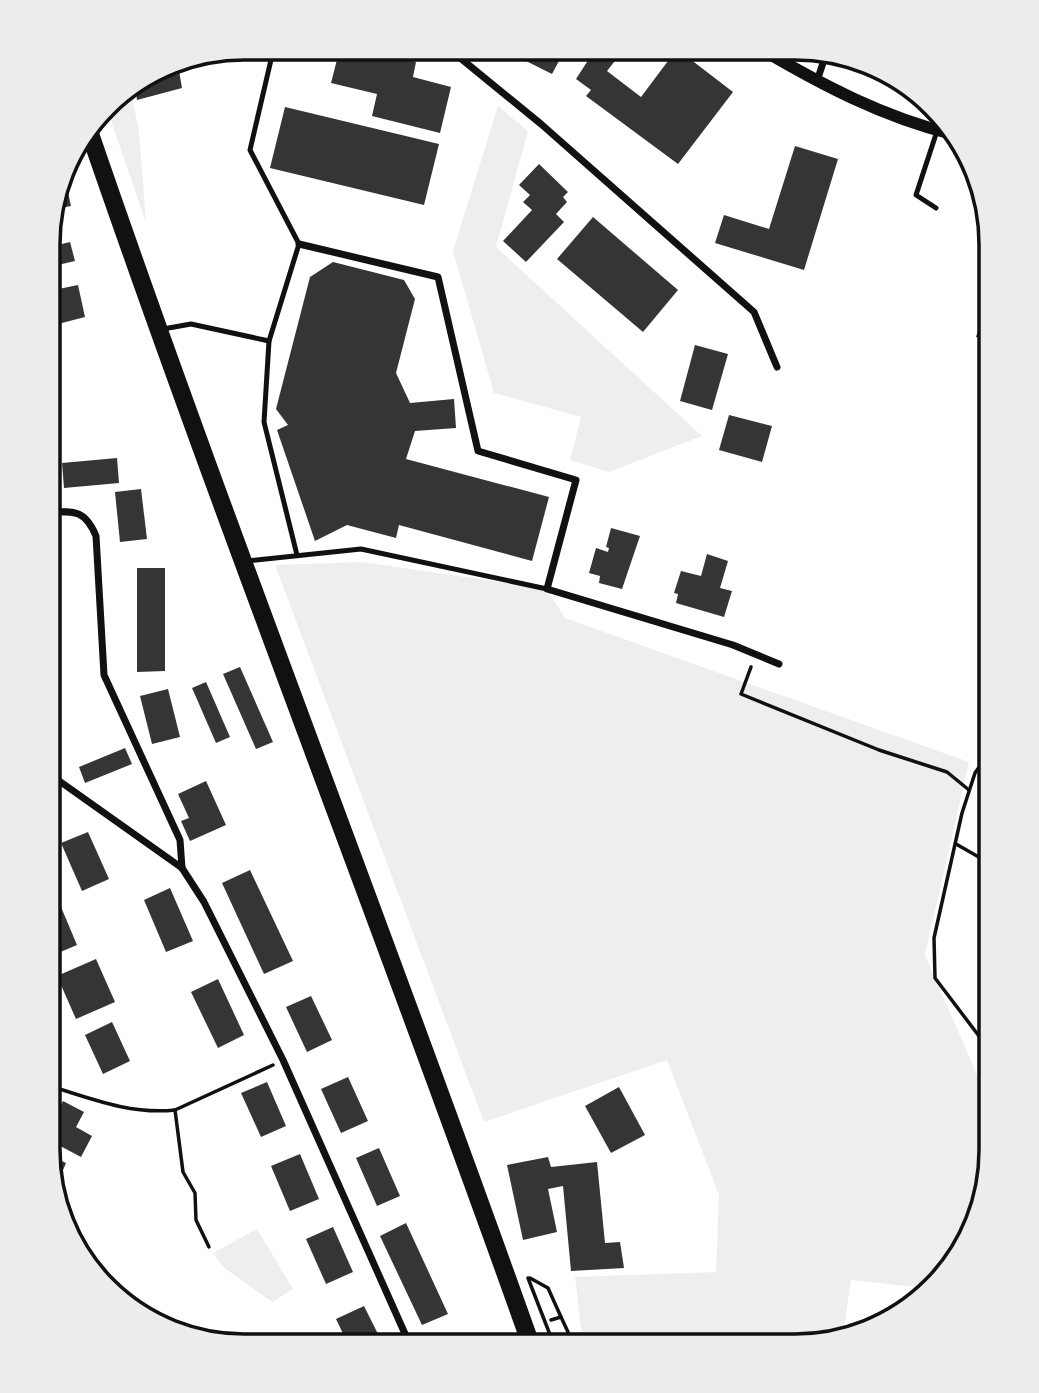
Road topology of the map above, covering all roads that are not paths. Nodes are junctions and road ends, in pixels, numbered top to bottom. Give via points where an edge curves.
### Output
1 (271, 60) edge
2 (463, 60) edge
3 (780, 60) edge
4 (824, 62) edge
5 (817, 82) junction
6 (936, 124) edge
7 (937, 127) edge
8 (92, 139) edge
9 (936, 208) dead end
10 (299, 244) junction
11 (160, 330) junction
12 (269, 341) junction
13 (777, 367) dead end
14 (60, 512) edge
15 (297, 555) junction
16 (244, 561) junction
17 (547, 589) junction
18 (779, 664) dead end
19 (60, 782) edge
20 (182, 868) junction
21 (405, 1334) edge
22 (527, 1334) edge

1 - 10 lane via 250,149
2 - 13 street via 754,312
3 - 5 street
4 - 5 street
5 - 6 street via 871,107
7 - 9 lane via 916,195
8 - 11 main road
10 - 12 lane
10 - 17 street via 438,277 478,451 576,480
11 - 12 lane via 191,324
11 - 16 main road
12 - 15 lane via 264,422
14 - 20 street via 74,511 89,520 96,536 104,675 180,840
15 - 16 lane
15 - 17 lane via 361,549
16 - 22 main road
17 - 18 street via 733,645
19 - 20 street
20 - 21 street via 284,1060

